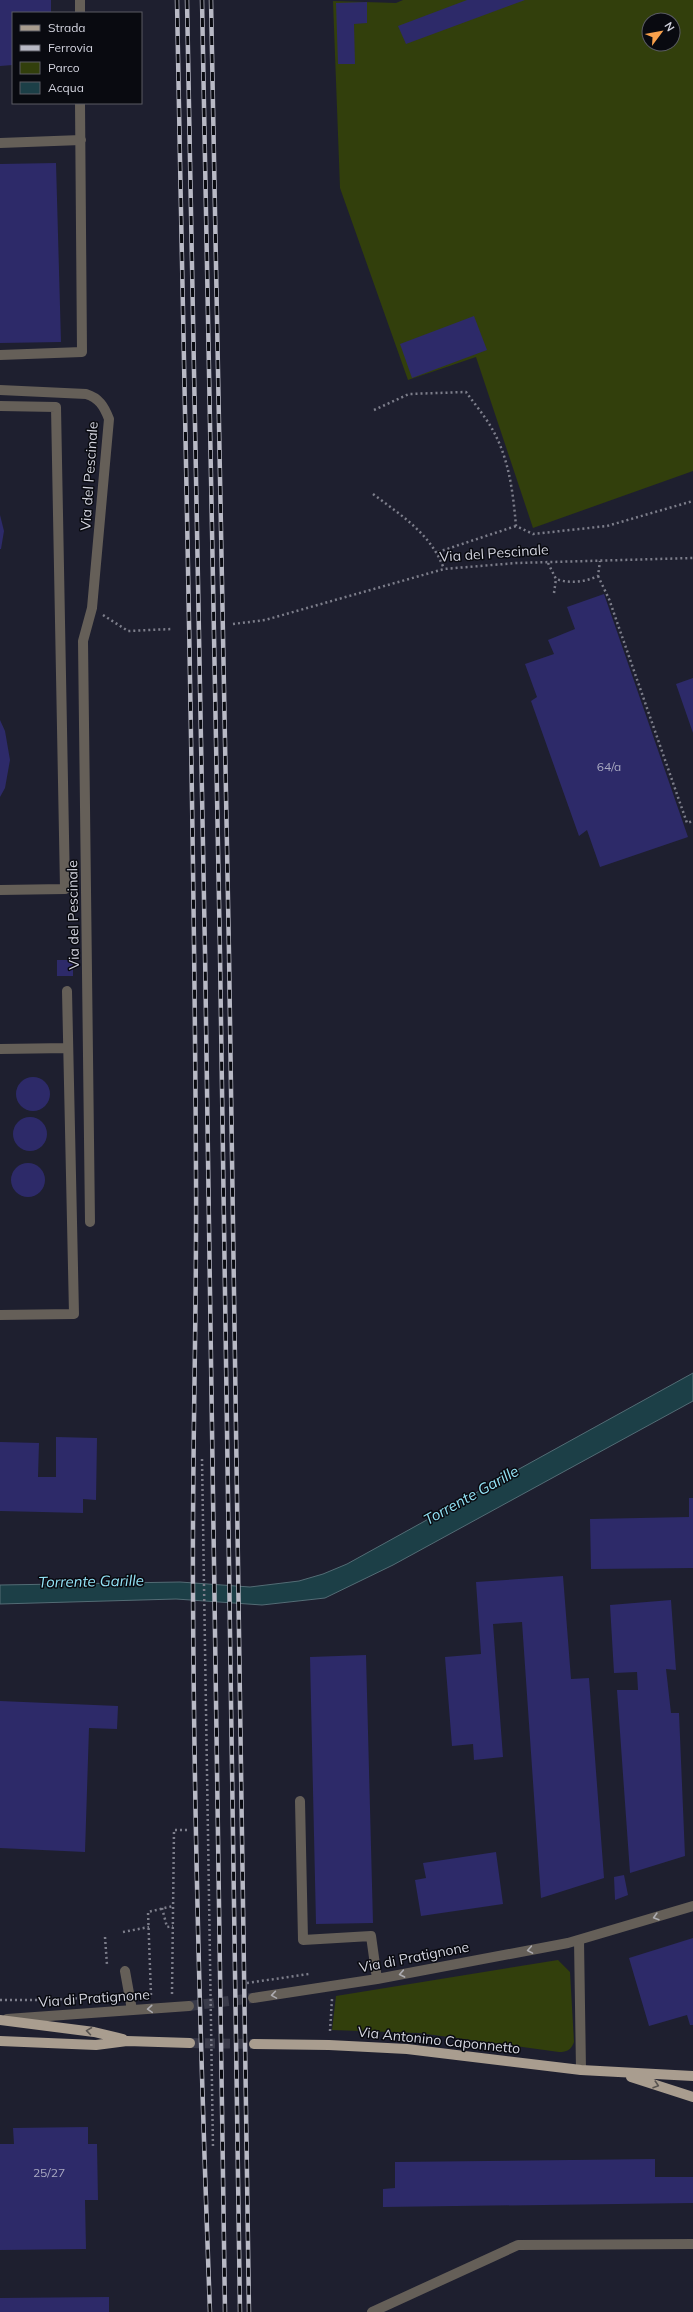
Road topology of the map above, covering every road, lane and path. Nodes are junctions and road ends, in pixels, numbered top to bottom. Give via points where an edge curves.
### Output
1 (80, 0) edge
2 (80, 12) edge
3 (80, 104) edge
4 (80, 140) junction
5 (0, 143) edge
6 (0, 355) edge
7 (0, 390) edge
8 (0, 406) edge
9 (374, 410) dead end
10 (373, 494) dead end
11 (693, 501) edge
12 (516, 526) junction
13 (438, 552) junction
14 (693, 558) edge
15 (600, 561) junction
16 (548, 563) junction
17 (444, 569) junction
18 (598, 576) junction
19 (556, 579) junction
20 (554, 593) dead end
21 (92, 608) junction
22 (233, 624) dead end
23 (172, 629) dead end
24 (693, 821) edge
25 (0, 890) edge
26 (67, 991) dead end
27 (68, 1048) junction
28 (0, 1049) edge
29 (90, 1222) dead end
30 (0, 1315) edge
31 (202, 1459) dead end
32 (207, 1801) junction
33 (300, 1801) dead end
34 (208, 1820) dead end
35 (190, 1830) dead end
36 (208, 1841) dead end
37 (208, 1860) junction
38 (173, 1906) junction
39 (693, 1906) edge
40 (162, 1908) junction
41 (173, 1926) junction
42 (148, 1927) junction
43 (123, 1932) dead end
44 (105, 1936) dead end
45 (579, 1940) junction
46 (107, 1965) dead end
47 (125, 1971) dead end
48 (377, 1979) junction
49 (332, 1993) dead end
50 (158, 1994) dead end
51 (165, 1994) dead end
52 (172, 1994) junction
53 (178, 1994) dead end
54 (129, 1995) junction
55 (151, 1995) junction
56 (253, 1998) tunnel mouth
57 (0, 2000) edge
58 (189, 2006) tunnel mouth
59 (132, 2010) junction
60 (0, 2019) edge
61 (330, 2031) dead end
62 (127, 2040) junction
63 (0, 2041) edge
64 (190, 2043) tunnel mouth
65 (254, 2044) tunnel mouth
66 (581, 2070) junction
67 (620, 2073) junction
68 (693, 2076) edge
69 (693, 2097) edge
70 (213, 2149) dead end
71 (693, 2244) edge
72 (372, 2312) edge

1 - 2 street
3 - 4 street
4 - 5 street
4 - 6 street via 82,352
7 - 21 street, Via del Pescinale via 86,394 96,397 105,408 109,419
8 - 25 street via 56,407 65,889
9 - 12 path via 409,394 466,392 492,428 505,457 513,490
10 - 13 path via 420,529
11 - 12 path via 607,526 533,534
12 - 13 path
13 - 17 path
14 - 15 path, Via del Pescinale
15 - 16 path, Via del Pescinale
15 - 18 path
16 - 17 path, Via del Pescinale
16 - 19 path
17 - 22 path, Via del Pescinale via 265,620
18 - 19 path via 586,582 562,582
18 - 24 path via 609,598 687,823
19 - 20 path
21 - 23 path via 128,631
21 - 29 street, Via del Pescinale via 83,641
26 - 27 street
27 - 28 street
27 - 30 street via 74,1314
31 - 32 path
32 - 34 path
32 - 37 path
33 - 48 street via 303,1940 372,1936
35 - 38 path via 174,1830
36 - 37 path
37 - 70 path
38 - 40 path
38 - 41 path
39 -> 45 street, Via di Pratignone
40 - 41 path via 167,1927
40 - 42 path via 148,1912
41 - 52 path
42 - 43 path
42 - 55 path
44 - 46 path
45 -> 48 street, Via di Pratignone
45 - 66 street
47 - 54 street
48 -> 56 street, Via di Pratignone
49 - 61 path
50 - 55 path
51 - 52 path
52 - 53 path
54 - 55 path
54 - 57 path
54 - 59 street
58 -> 59 street, Via di Pratignone
59 - 60 street, Via di Pratignone
62 -> 60 main road via 94,2032
62 - 63 main road via 96,2045
62 - 64 main road
65 - 66 main road, Via Antonino Caponnetto via 406,2049
66 - 67 main road, Via Antonino Caponnetto
67 - 68 main road, Via Antonino Caponnetto
67 -> 69 main road, Via Antonino Caponnetto
71 - 72 street via 518,2245

